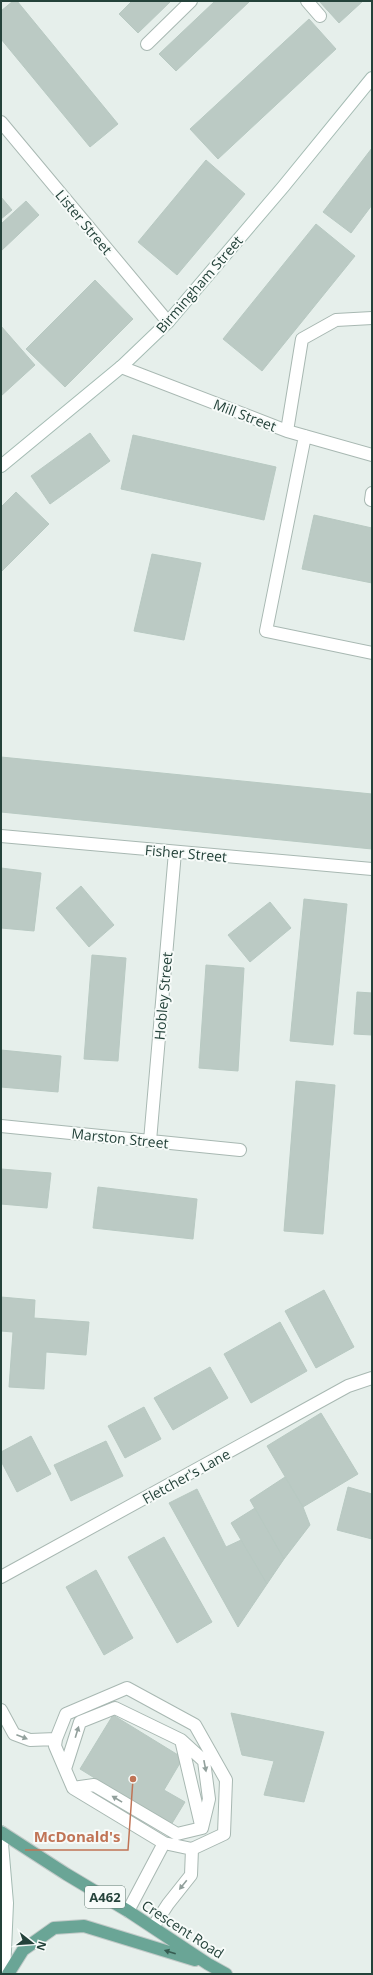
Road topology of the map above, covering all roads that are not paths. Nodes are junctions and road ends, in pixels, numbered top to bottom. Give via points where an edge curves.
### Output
1 (190, 1) edge
2 (307, 1) edge
3 (320, 16) dead end
4 (147, 44) dead end
5 (372, 78) edge
6 (1, 122) edge
7 (372, 318) edge
8 (168, 322) junction
9 (122, 367) junction
10 (287, 431) junction
11 (305, 436) junction
12 (372, 455) edge
13 (1, 466) edge
14 (372, 653) edge
15 (1, 836) edge
16 (175, 852) junction
17 (372, 869) edge
18 (1, 1126) edge
19 (150, 1141) junction
20 (240, 1150) dead end
21 (372, 1378) edge
22 (1, 1577) edge
23 (1, 1710) edge
24 (56, 1739) junction
25 (181, 1740) junction
26 (65, 1769) junction
27 (73, 1788) junction
28 (202, 1828) junction
29 (1, 1831) edge
30 (164, 1843) junction
31 (192, 1849) junction
32 (128, 1911) junction
33 (153, 1927) junction
34 (208, 1964) junction
35 (4, 1974) edge
36 (8, 1974) edge
37 (226, 1974) edge

1 - 4 street
2 - 3 street
5 - 8 street, Birmingham Street
6 - 8 street, Lister Street
7 - 10 street via 336,320 302,339
8 - 9 street, Birmingham Street
9 - 10 street, Mill Street
9 - 13 street, Birmingham Street
10 - 11 street, Mill Street
11 - 12 street, Mill Street
11 - 14 street via 266,631
15 - 16 street, Fisher Street
16 - 17 street, Fisher Street
16 - 19 street, Hobley Street
18 - 19 street, Marston Street
19 - 20 street, Marston Street
21 - 22 street, Fletcher's Lane via 348,1386
23 -> 24 street via 14,1734 30,1740
24 - 26 street via 55,1746
24 - 31 street via 66,1714 127,1688 195,1725 226,1780 224,1834
26 -> 25 street via 80,1722 115,1708
25 - 28 street
25 -> 28 street via 204,1761 209,1799
26 - 27 street
28 -> 27 street via 176,1834 94,1785
27 - 30 street
29 - 32 main road, Crescent Road / A462
29 - 35 street via 6,1903
30 - 31 street
30 - 32 street
31 -> 33 street via 191,1875
32 - 33 main road, Crescent Road / A462
33 - 34 main road, Crescent Road / A462
34 -> 36 main road, A462 via 99,1930 73,1926 54,1928 42,1935 23,1950
34 - 37 main road, Crescent Road / A462

